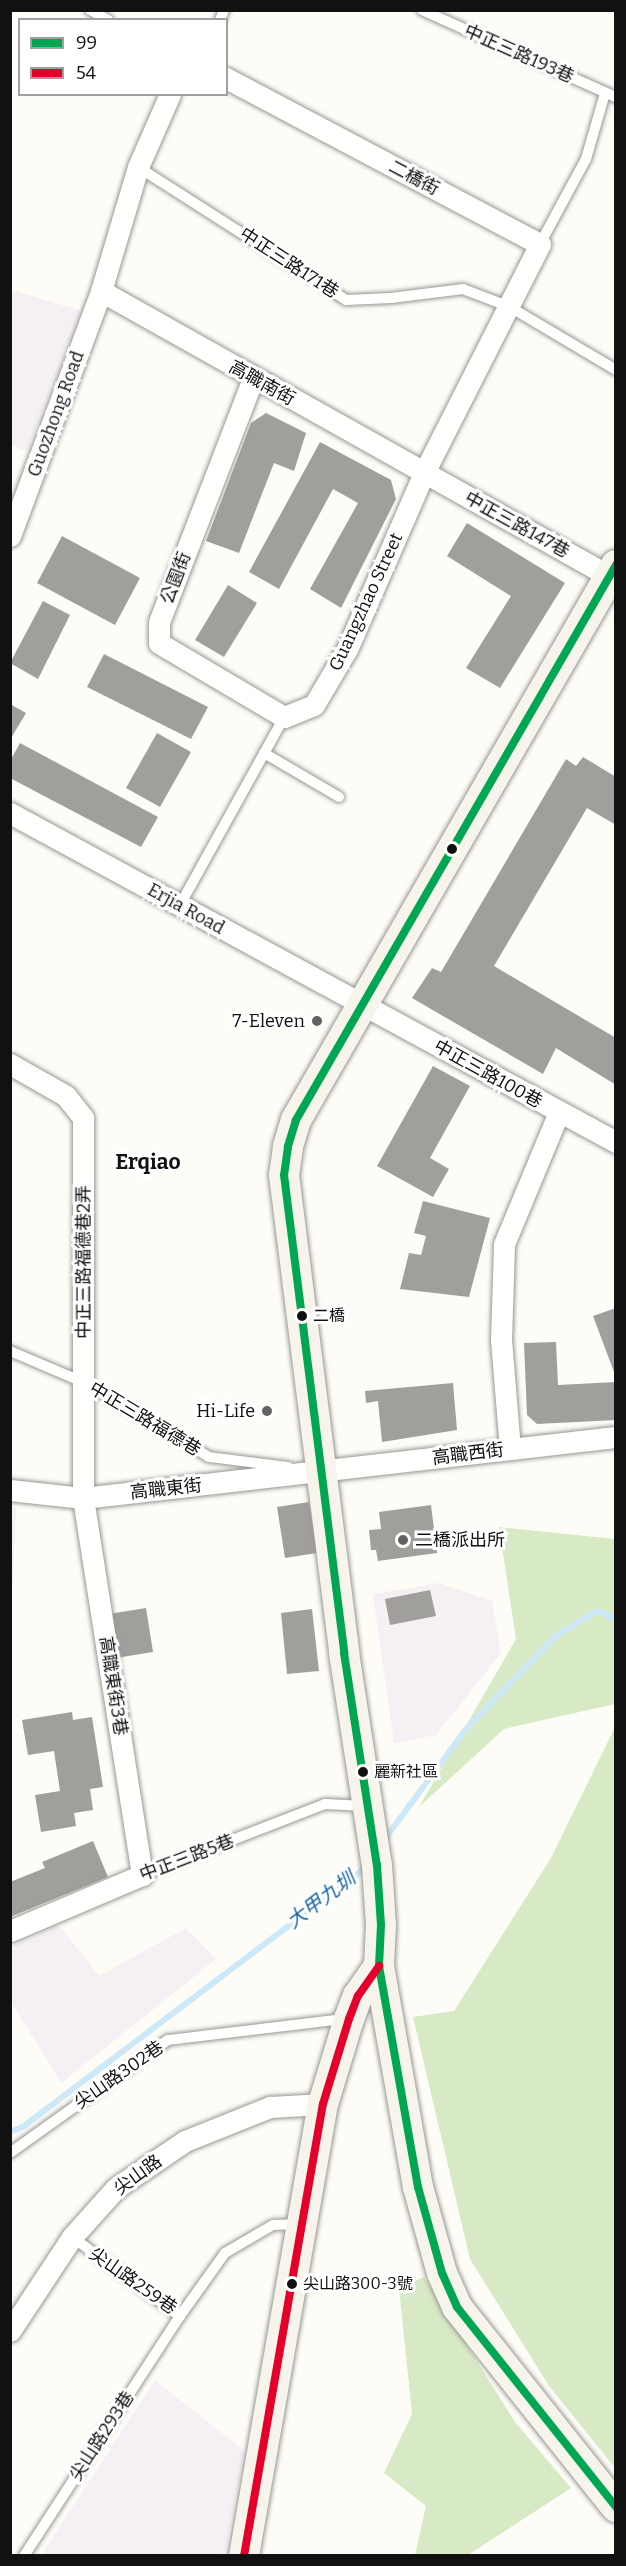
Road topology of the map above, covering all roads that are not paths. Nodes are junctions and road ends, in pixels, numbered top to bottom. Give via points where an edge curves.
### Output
1 (422, 10) edge
2 (228, 79) edge
3 (610, 95) edge
4 (169, 96) edge
5 (138, 167) junction
6 (540, 244) junction
7 (101, 291) junction
8 (510, 307) junction
9 (615, 370) edge
10 (253, 379) junction
11 (424, 473) junction
12 (10, 536) edge
13 (612, 571) edge
14 (284, 717) junction
15 (264, 753) junction
16 (339, 797) dead end
17 (10, 813) edge
18 (180, 905) junction
19 (362, 1004) junction
20 (10, 1064) edge
21 (559, 1112) junction
22 (615, 1142) edge
23 (10, 1352) edge
24 (85, 1383) junction
25 (615, 1437) edge
26 (510, 1449) junction
27 (321, 1472) junction
28 (10, 1490) edge
29 (83, 1498) junction
30 (369, 1806) junction
31 (142, 1875) junction
32 (10, 1931) edge
33 (379, 1966) junction
34 (349, 2019) junction
35 (323, 2104) junction
36 (10, 2153) edge
37 (302, 2224) junction
38 (72, 2237) junction
39 (180, 2316) junction
40 (10, 2331) edge
41 (615, 2507) edge
42 (24, 2556) edge
43 (244, 2556) edge

1 - 3 lane, 中正三路193巷
2 - 6 street, 二橋街
3 - 6 lane via 586,159
4 - 5 street, Guozhong Road
5 - 7 street, Guozhong Road
5 - 8 lane, 中正三路171巷 via 346,300 463,289
6 - 8 street
7 - 10 street, 高職南街
7 - 12 street, Guozhong Road
8 - 9 lane, 中正三路171巷
8 - 11 street, Guangzhao Street
10 - 11 street, 高職南街
10 - 14 street, 公園街 via 159,622 159,643
11 - 13 street, 中正三路147巷
11 - 14 street, Guangzhao Street via 347,649 314,705
13 - 19 street
14 - 15 lane
15 - 16 lane
15 - 18 lane
17 - 18 street, Erjia Road
18 - 19 street, Erjia Road
19 - 21 street, 中正三路100巷
19 - 27 street via 296,1120 284,1175
20 - 24 street, 中正三路福德巷2弄 via 66,1096 83,1118
21 - 22 street, 中正三路100巷
21 - 26 street via 504,1244 501,1340
23 - 24 lane, 中正三路福德巷
24 - 27 lane, 中正三路福德巷 via 209,1457
24 - 29 street, 中正三路福德巷2弄
25 - 26 street, 高職西街
26 - 27 street, 高職西街
27 - 29 street, 高職東街
27 - 30 street
28 - 29 street, 高職東街
29 - 31 street, 高職東街3巷
30 - 31 lane, 中正三路5巷 via 325,1804
30 - 33 street via 381,1925
31 - 32 street, 中正三路5巷
33 - 34 street via 358,1996
33 - 41 street via 418,2187 442,2273 457,2307 476,2333
34 - 35 street
34 - 36 lane, 尖山路302巷 via 168,2040
35 - 37 street
35 - 38 street, 尖山路 via 270,2107 185,2141 116,2188
37 - 39 lane, 尖山路259巷 via 273,2225 225,2253
37 - 43 street
38 - 39 lane, 尖山路259巷
38 - 40 street, 尖山路
39 - 42 lane, 尖山路293巷

